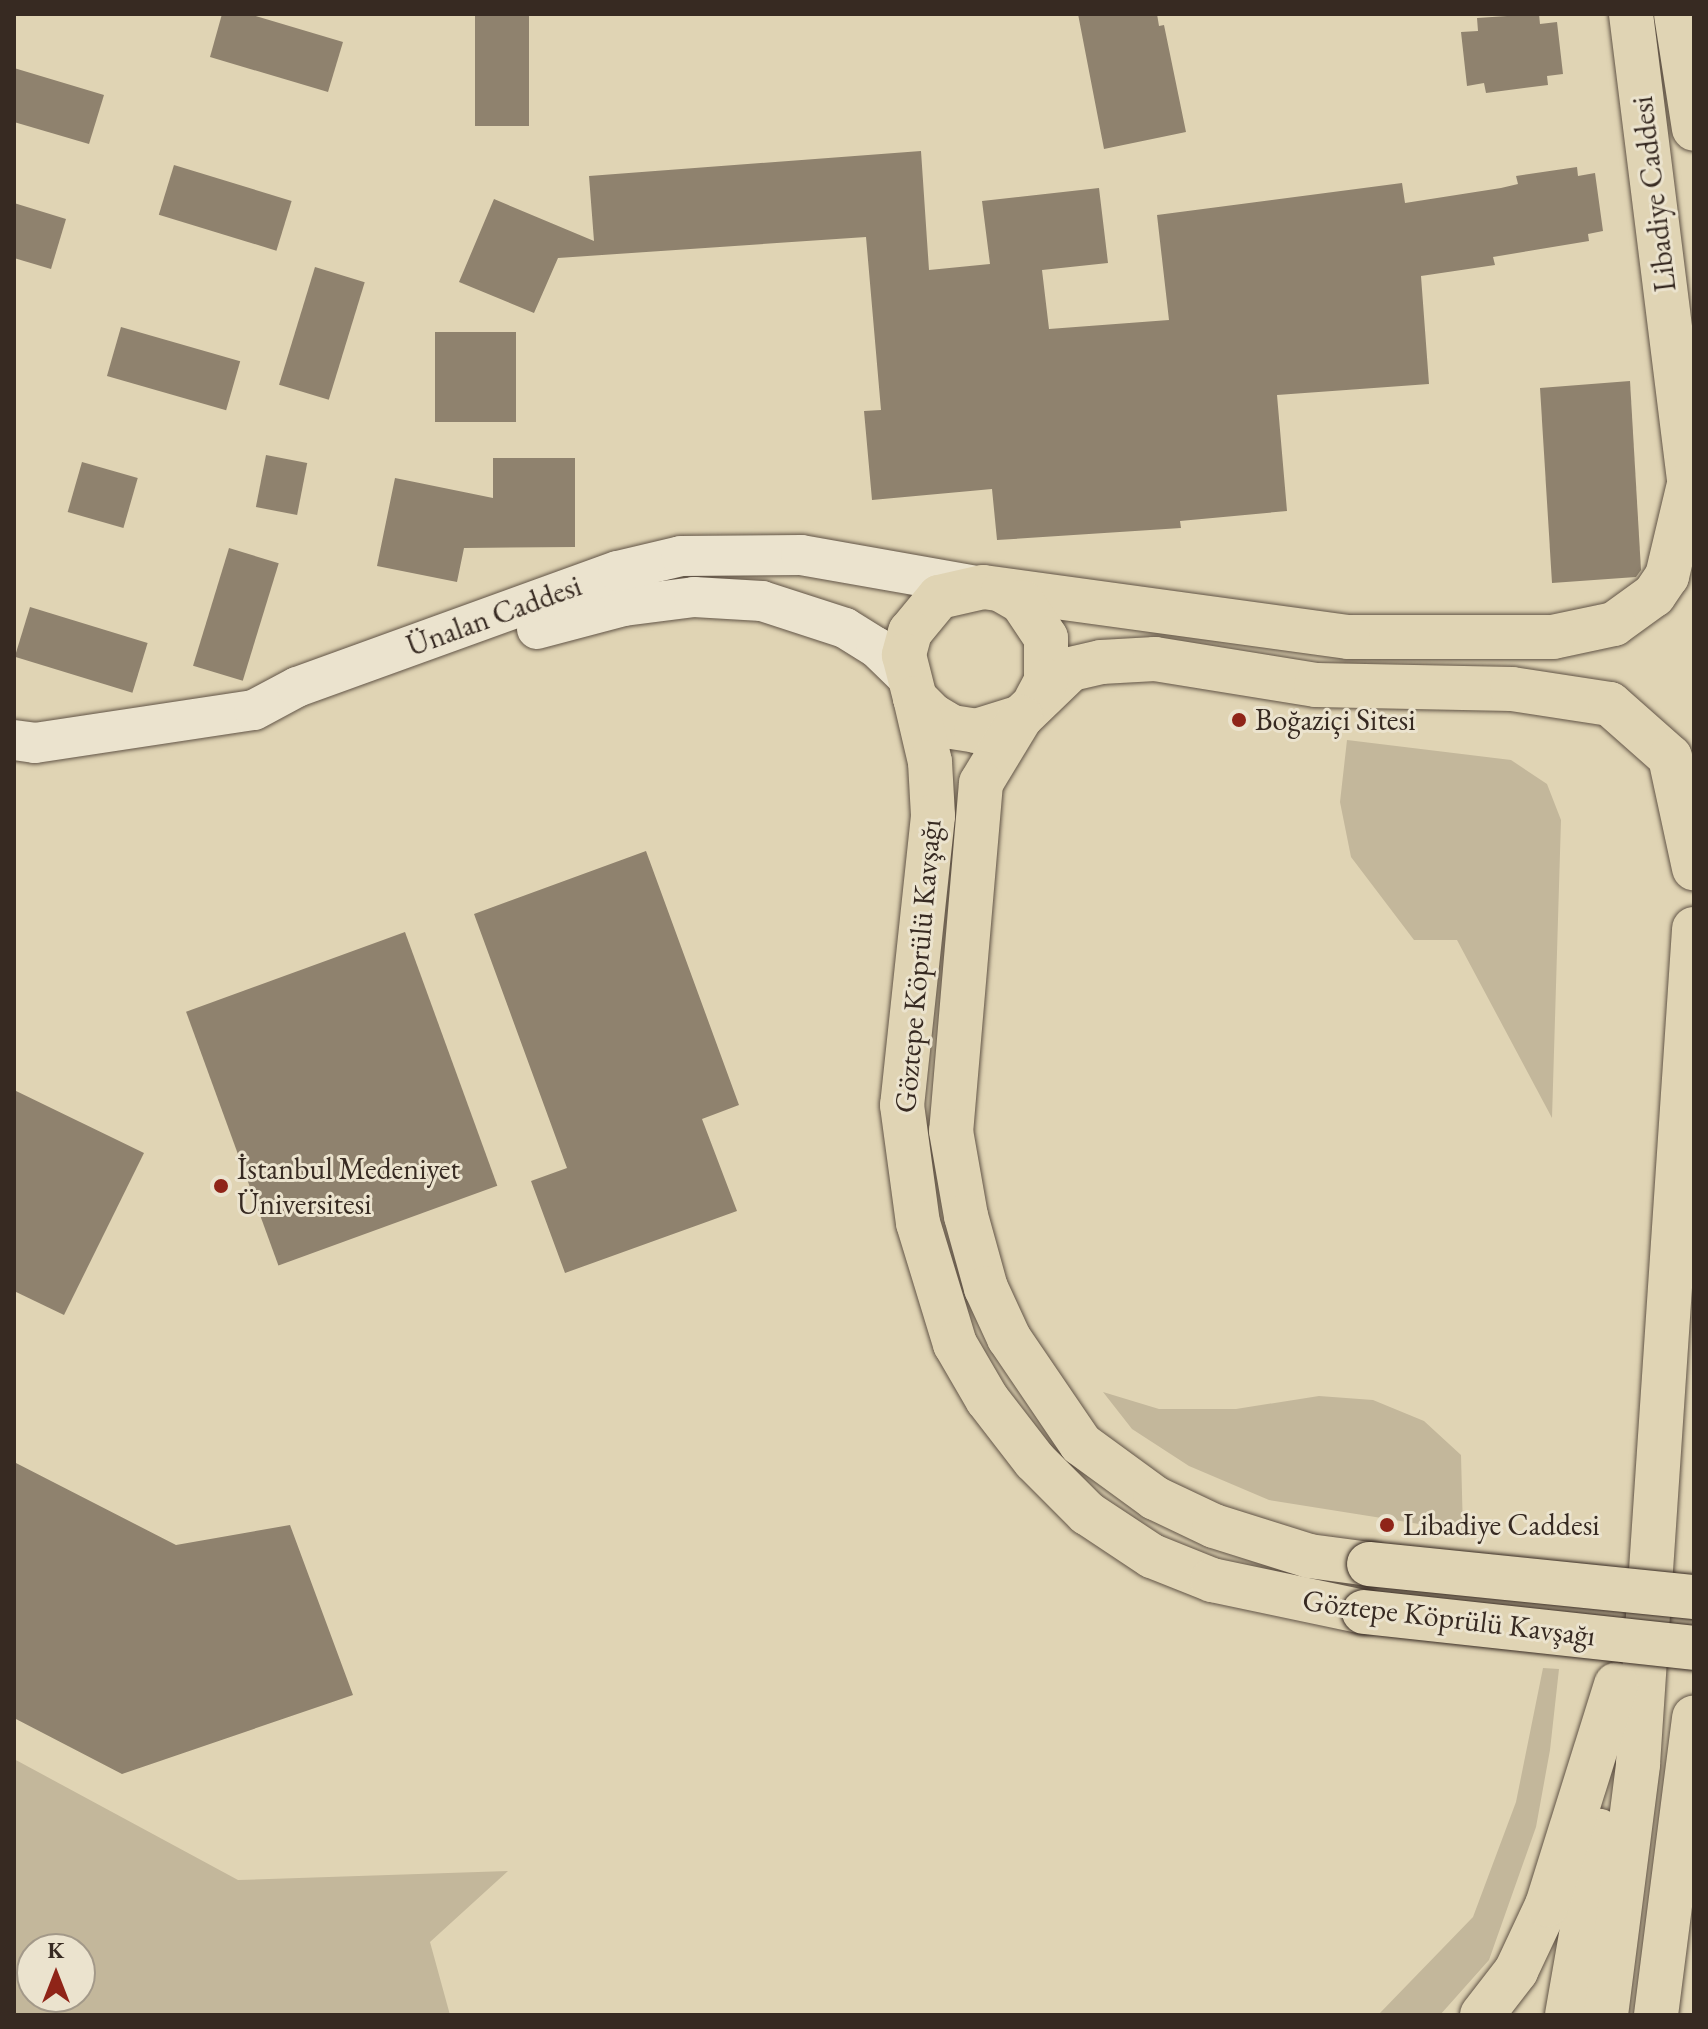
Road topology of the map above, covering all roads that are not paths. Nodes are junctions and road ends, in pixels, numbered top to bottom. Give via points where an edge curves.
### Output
1 (1631, 14) edge
2 (1676, 14) edge
3 (1694, 129) edge
4 (1692, 501) edge
5 (993, 589) junction
6 (911, 687) junction
7 (1028, 708) junction
8 (254, 710) junction
9 (14, 740) edge
10 (1694, 868) edge
11 (1694, 929) edge
12 (1663, 1357) junction
13 (1694, 1597) edge
14 (1694, 1648) edge
15 (1616, 1685) junction
16 (1694, 1717) edge
17 (1694, 1724) edge
18 (1482, 2015) edge
19 (1567, 2015) edge
20 (1606, 2015) edge
21 (1656, 2015) edge
22 (1687, 2015) edge

1 - 4 main road, Libadiye Caddesi
2 - 3 main road, Libadiye Caddesi
4 - 5 main road via 1667,576 1654,595 1614,624 1553,637 1348,637
5 - 6 main road via 939,597 921,613 904,655
5 - 7 main road via 1037,618 1046,638 1050,659
5 - 8 street, Ünalan Caddesi via 801,555 681,556 618,571 297,687
6 - 7 main road via 952,727 1000,728
6 - 8 street via 876,647 845,628 762,601 694,597 584,613 341,696 298,707
6 - 14 main road, Göztepe Köprülü Kavşağı, bridge via 930,762 933,816 902,1105 918,1223 955,1344 987,1399 1035,1461 1087,1513 1152,1556 1212,1580 1364,1612
7 - 10 main road via 1071,669 1155,659 1316,685 1512,689 1610,704 1670,757
7 - 13 main road, Göztepe Köprülü Kavşağı, bridge via 981,783 951,1131 986,1288 1009,1338 1081,1444 1155,1498 1214,1526 1309,1556
8 - 9 street, Ünalan Caddesi via 35,743
11 - 12 main road
12 - 15 main road
12 - 20 main road via 1638,1764
15 - 18 main road via 1547,1905 1516,1971
15 - 19 main road via 1594,1871
16 - 21 main road
17 - 22 main road

